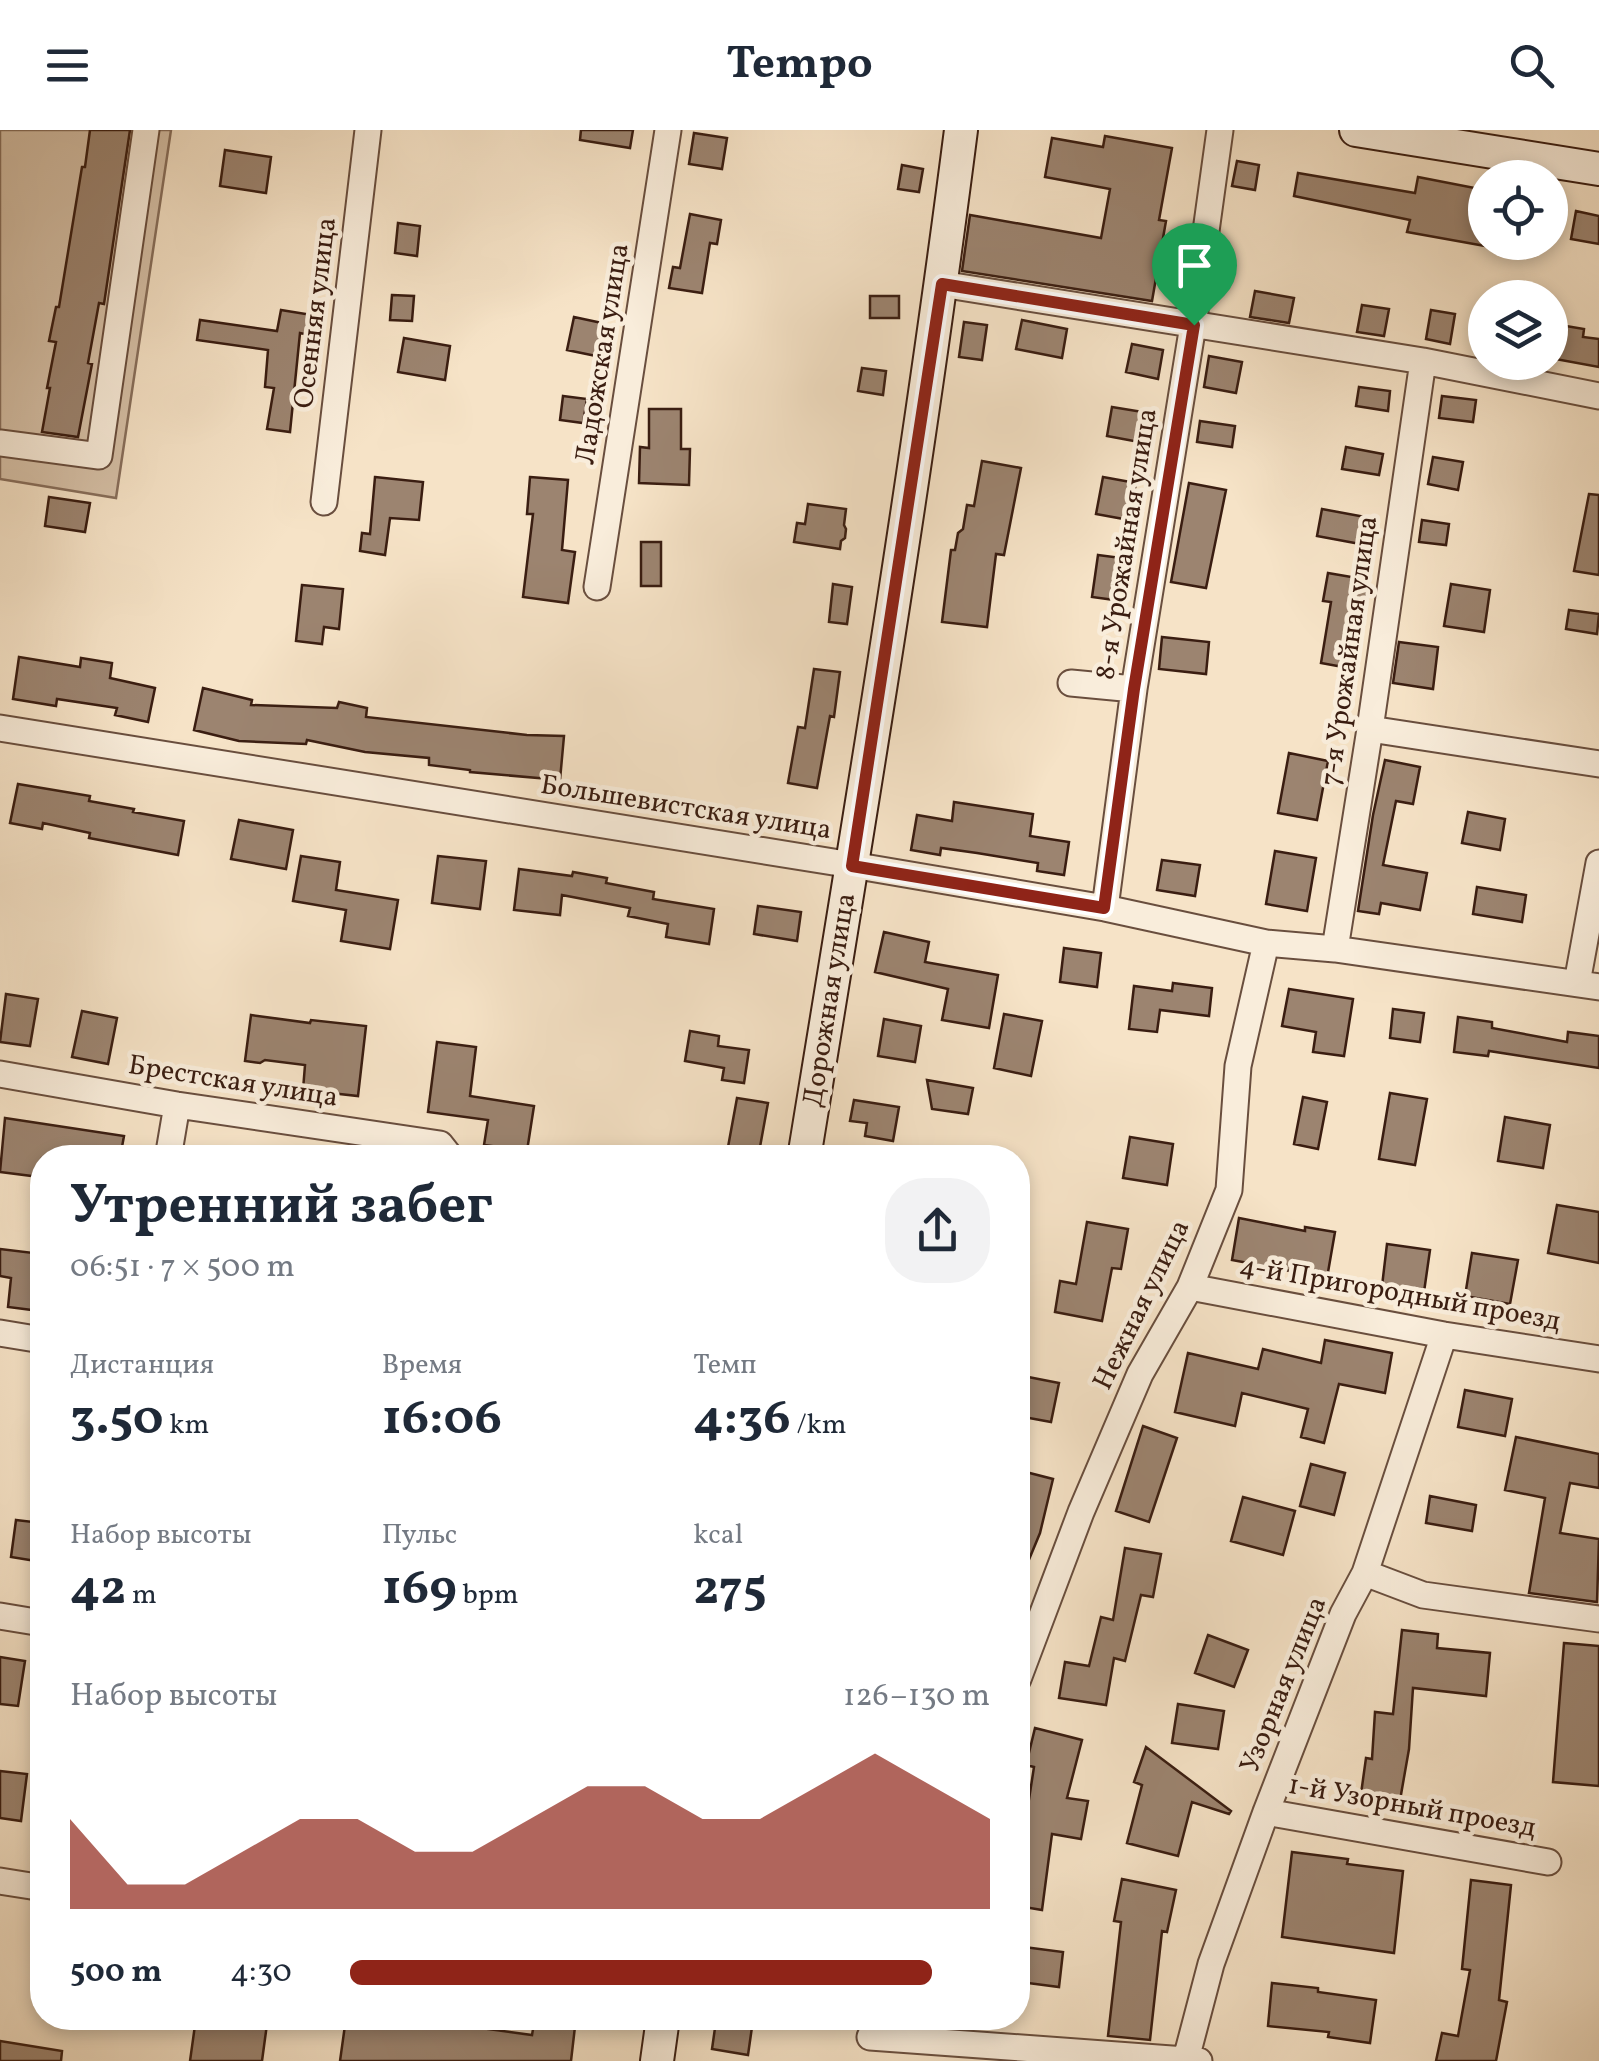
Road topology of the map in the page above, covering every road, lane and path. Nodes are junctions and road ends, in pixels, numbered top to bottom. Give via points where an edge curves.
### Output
1 (146, 130) edge
2 (368, 130) edge
3 (668, 130) edge
4 (961, 130) edge
5 (1220, 130) edge
6 (1356, 130) edge
7 (1599, 169) edge
8 (942, 284) junction
9 (1194, 325) junction
10 (1422, 361) junction
11 (1599, 396) edge
12 (0, 443) edge
13 (324, 502) dead end
14 (597, 587) dead end
15 (1071, 683) dead end
16 (1134, 689) junction
17 (0, 728) edge
18 (1370, 729) junction
19 (1599, 764) edge
20 (1599, 863) edge
21 (852, 866) junction
22 (1104, 908) junction
23 (1266, 943) junction
24 (1335, 949) junction
25 (1588, 985) edge
26 (0, 1074) edge
27 (177, 1104) junction
28 (170, 1145) edge
29 (441, 1145) edge
30 (806, 1145) edge
31 (1190, 1287) junction
32 (0, 1333) edge
33 (1444, 1335) junction
34 (30, 1338) edge
35 (1599, 1359) edge
36 (1366, 1572) junction
37 (0, 1616) edge
38 (1599, 1620) edge
39 (30, 1621) edge
40 (1030, 1647) edge
41 (1266, 1812) junction
42 (1548, 1862) dead end
43 (0, 1881) edge
44 (30, 1886) edge
45 (661, 2030) edge
46 (903, 2030) edge
47 (1192, 2060) edge
48 (657, 2061) edge

1 - 12 street via 99,456
2 - 13 street, Осенняя улица
3 - 14 street, Ладожская улица
4 - 8 street, Дорожная улица
5 - 9 street, 8-я Урожайная улица
6 - 7 street
8 - 9 street
8 - 21 street, Дорожная улица via 899,646
9 - 10 street
9 - 16 street, 8-я Урожайная улица
10 - 11 street
10 - 18 street, 7-я Урожайная улица
15 - 16 street
16 - 22 street, 8-я Урожайная улица
17 - 21 street, Большевистская улица
18 - 19 street
18 - 24 street, 7-я Урожайная улица
20 - 25 street
21 - 22 street, Большевистская улица
21 - 30 street, Дорожная улица
22 - 23 street, Большевистская улица
23 - 24 street, Большевистская улица
23 - 31 street, Нежная улица via 1238,1066 1230,1190
24 - 25 street, Большевистская улица
26 - 27 street, Брестская улица
27 - 28 street
27 - 29 street, Брестская улица
31 - 33 street, 4-й Пригородный проезд
31 - 40 street, Нежная улица via 1140,1374
32 - 34 street
33 - 35 street, 4-й Пригородный проезд
33 - 36 street, Узорная улица
36 - 38 street via 1423,1595
36 - 41 street, Узорная улица via 1343,1614
37 - 39 street
41 - 42 street, 1-й Узорный проезд
41 - 47 street, Узорная улица via 1211,1964
43 - 44 street
45 - 48 street
46 - 47 street

